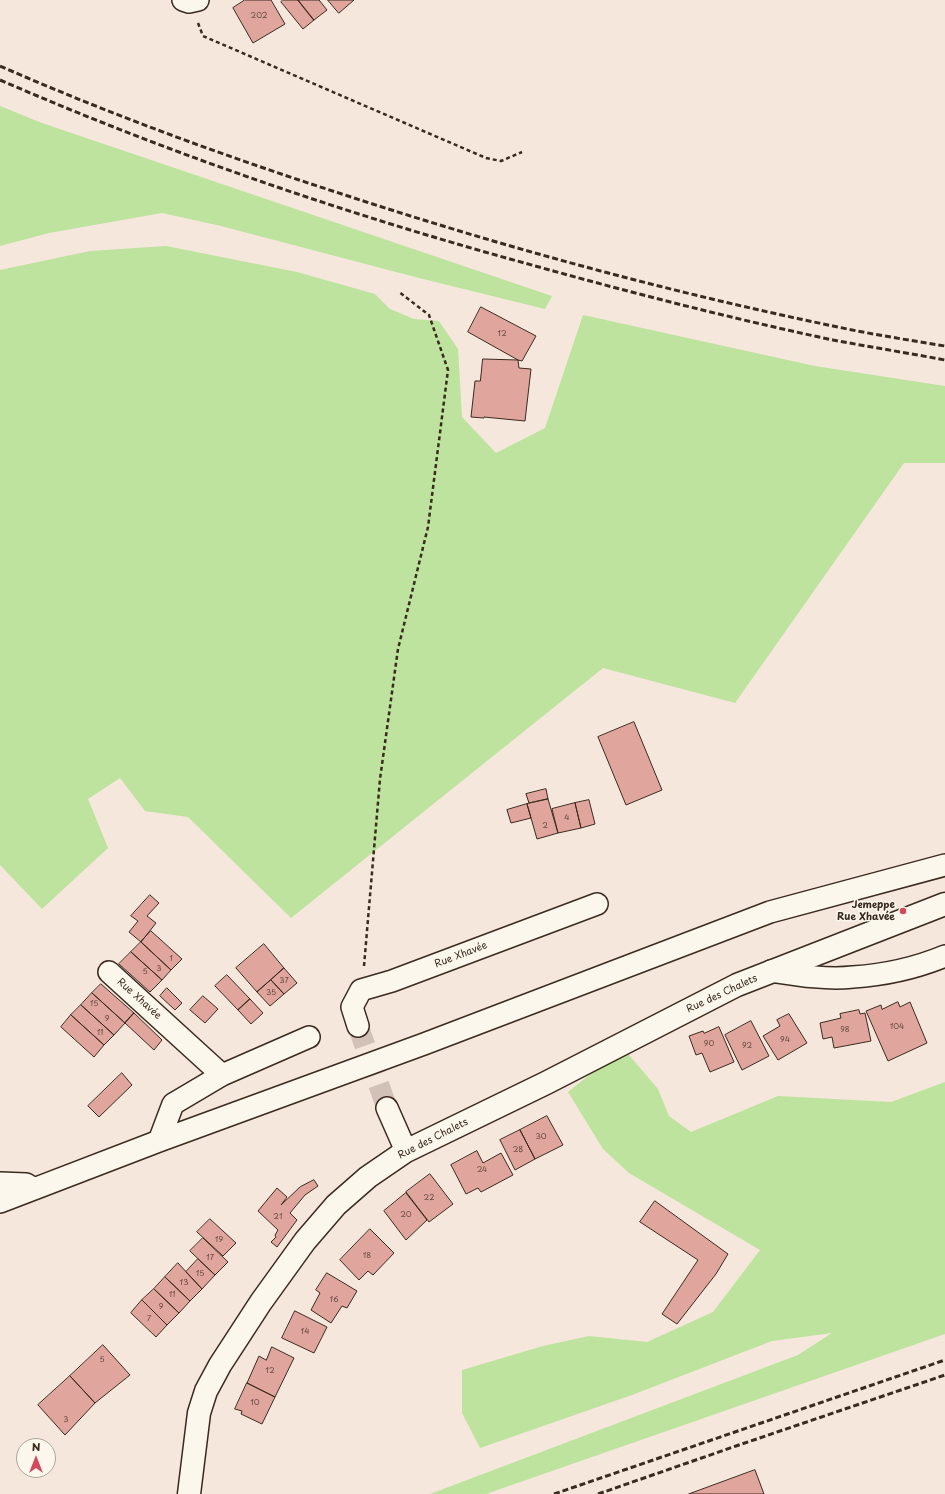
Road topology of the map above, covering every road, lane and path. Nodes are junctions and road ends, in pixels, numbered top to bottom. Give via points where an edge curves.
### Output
1 (190, 1) edge
2 (522, 152) dead end
3 (398, 292) dead end
4 (945, 865) edge
5 (597, 904) dead end
6 (945, 904) edge
7 (945, 956) edge
8 (770, 971) junction
9 (109, 972) dead end
10 (361, 990) junction
11 (358, 1026) tunnel mouth
12 (309, 1037) dead end
13 (222, 1076) junction
14 (386, 1108) tunnel mouth
15 (159, 1141) junction
16 (406, 1150) junction
17 (0, 1183) edge
18 (34, 1190) junction
19 (0, 1202) edge
20 (189, 1494) edge

1 - 2 path via 203,36 486,158 501,161
3 - 10 path via 429,315 448,370 428,527 398,649 380,779 368,935
4 - 15 street via 770,912 424,1044
5 - 10 street, Rue Xhavée via 392,981
6 - 8 street, Rue des Chalets
7 - 8 street via 926,964 852,978
8 - 16 street, Rue des Chalets
9 - 13 street, Rue Xhavée
10 - 11 street via 352,1007
12 - 13 street
13 - 15 street via 173,1104
14 - 16 street
15 - 18 street
16 - 20 street, Rue des Chalets via 368,1177 336,1205 261,1302 220,1365 206,1391 199,1413
17 - 18 street via 26,1184
18 - 19 street

